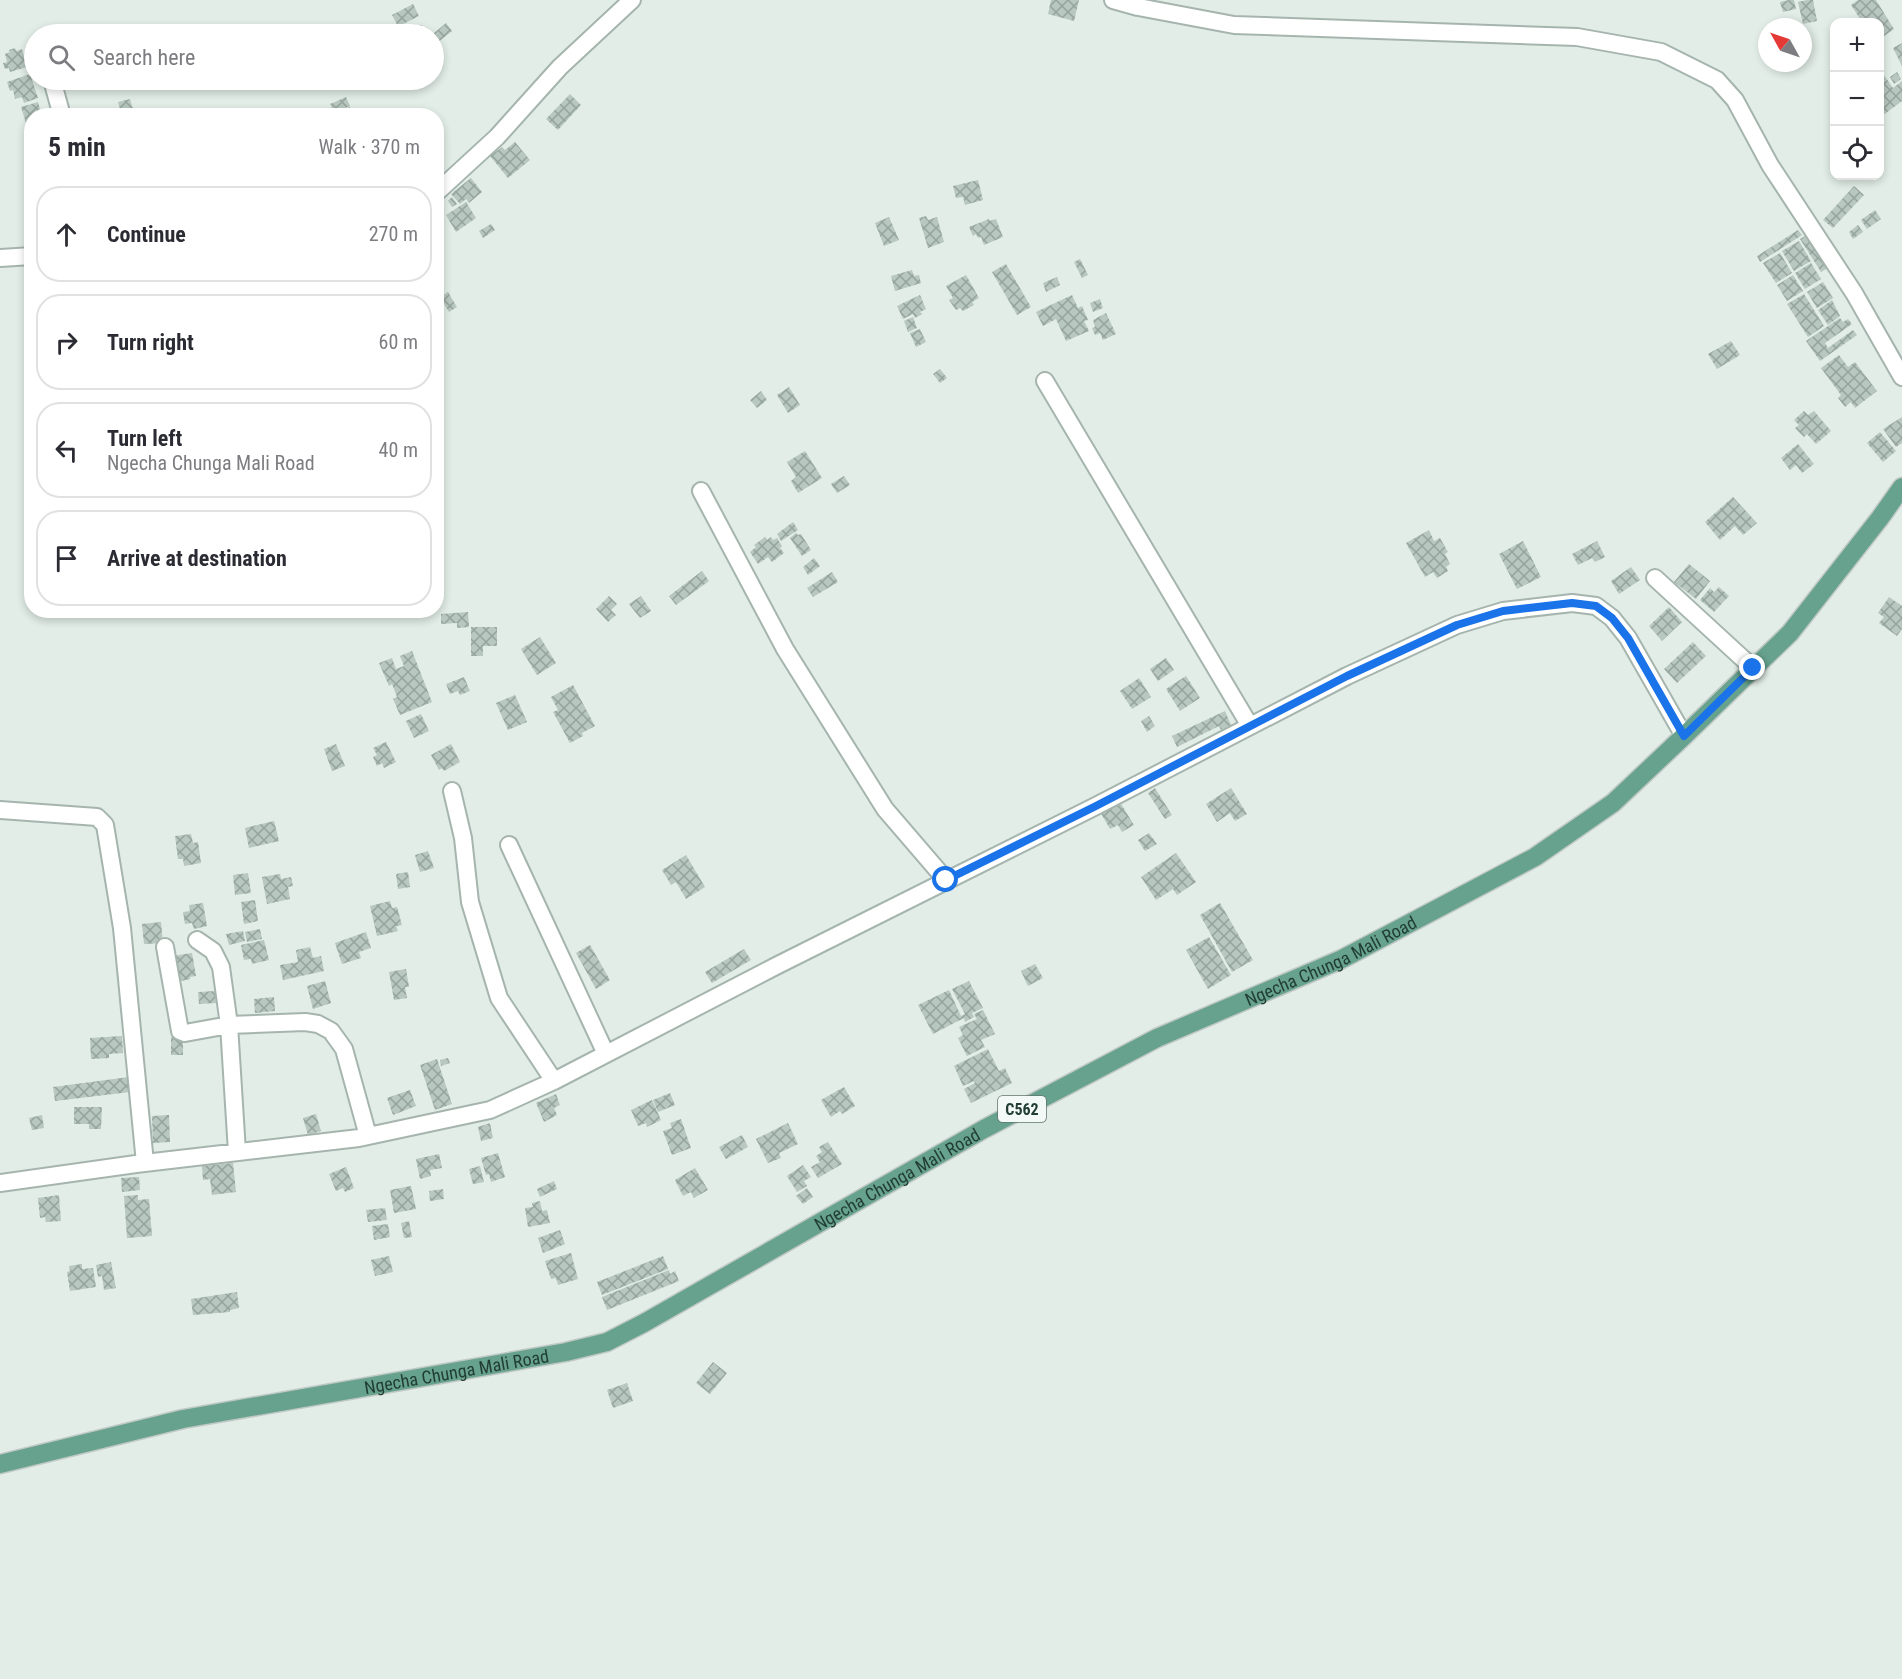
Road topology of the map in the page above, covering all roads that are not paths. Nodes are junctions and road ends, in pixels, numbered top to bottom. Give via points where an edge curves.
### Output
1 (632, 0) edge
2 (1113, 0) edge
3 (1139, 3) edge
4 (55, 90) edge
5 (60, 108) edge
6 (444, 186) edge
7 (24, 256) edge
8 (0, 258) edge
9 (1902, 377) edge
10 (1045, 381) dead end
11 (1902, 487) edge
12 (701, 491) dead end
13 (1655, 578) dead end
14 (1753, 668) junction
15 (1250, 726) junction
16 (1684, 736) junction
17 (452, 791) dead end
18 (0, 810) edge
19 (509, 845) dead end
20 (946, 880) junction
21 (196, 940) dead end
22 (165, 947) dead end
23 (229, 1025) junction
24 (606, 1054) junction
25 (554, 1081) junction
26 (368, 1136) junction
27 (237, 1152) junction
28 (145, 1163) junction
29 (0, 1183) edge
30 (0, 1464) edge

1 - 6 street
2 - 3 street
3 - 9 street via 1234,25 1577,37 1661,51 1717,80 1735,100 1770,165 1854,293
4 - 5 street
7 - 8 street
10 - 15 street
11 - 14 main road, Ngecha Chunga Mali Road / C562 via 1790,633
12 - 20 street via 785,649 885,809
13 - 14 street
14 - 16 main road, Ngecha Chunga Mali Road / C562
15 - 16 street via 1457,625 1503,611 1572,603 1596,606 1612,618 1628,638
15 - 20 street
16 - 30 main road, Ngecha Chunga Mali Road / C562 via 1613,803 1535,857 1342,958 1157,1038 1005,1118 607,1342 183,1419
17 - 25 street via 463,838 470,902 499,998
18 - 28 street via 97,817 105,825 122,928
19 - 24 street
20 - 24 street
21 - 23 street via 213,951 218,960
22 - 23 street via 180,1031
23 - 26 street via 304,1022 331,1031 344,1049
23 - 27 street
24 - 25 street
25 - 26 street via 490,1110
26 - 27 street
27 - 28 street
28 - 29 street

